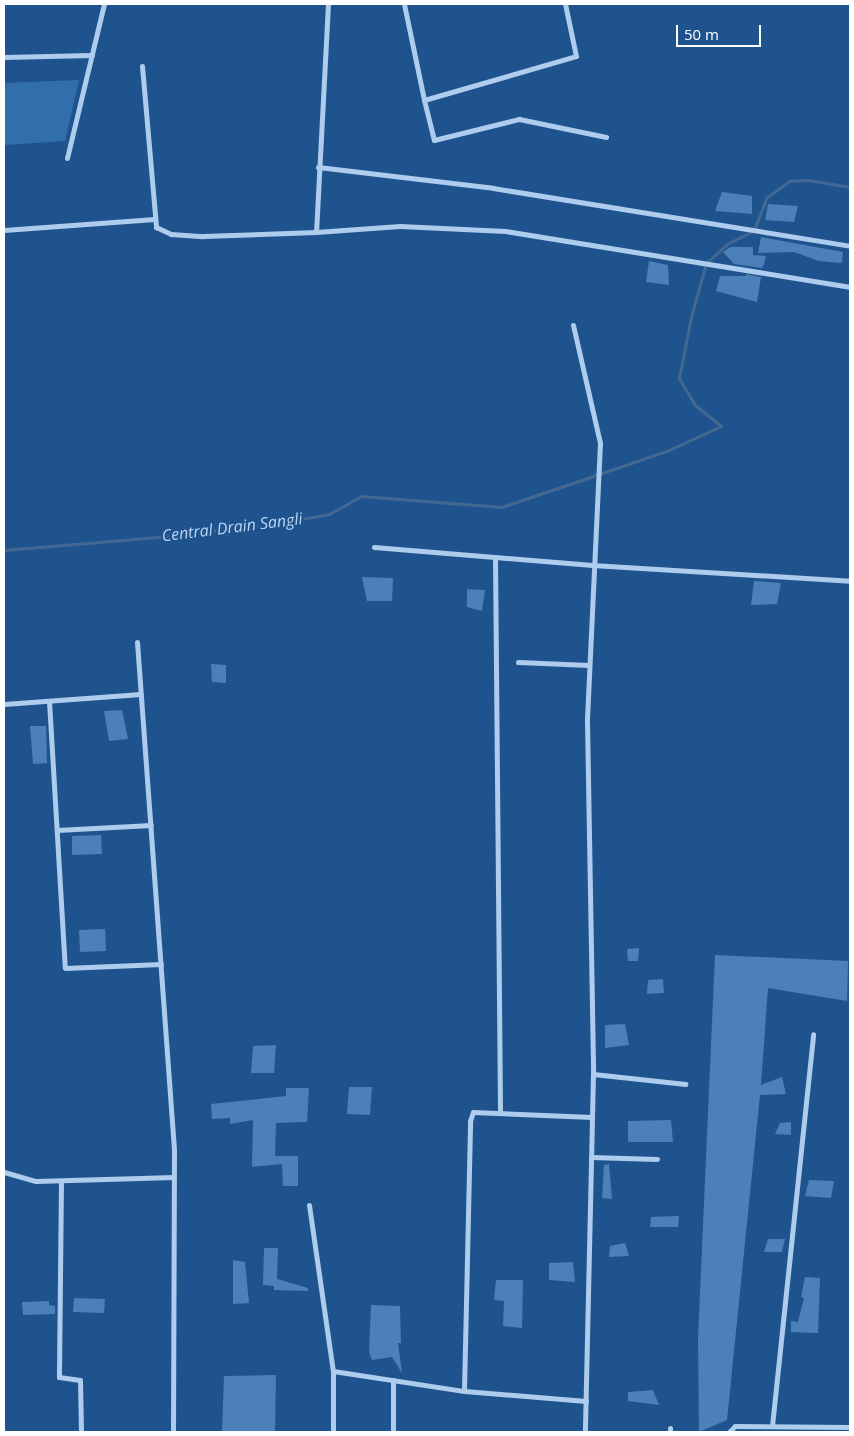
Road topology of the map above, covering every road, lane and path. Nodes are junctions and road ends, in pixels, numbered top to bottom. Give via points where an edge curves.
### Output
1 (104, 4) edge
2 (328, 4) edge
3 (404, 4) edge
4 (565, 4) edge
5 (92, 55) junction
6 (4, 57) edge
7 (142, 66) dead end
8 (424, 100) junction
9 (606, 136) dead end
10 (67, 158) dead end
11 (318, 167) junction
12 (155, 219) junction
13 (4, 230) edge
14 (316, 232) junction
15 (850, 246) edge
16 (850, 287) edge
17 (573, 325) dead end
18 (374, 547) dead end
19 (495, 556) junction
20 (592, 565) junction
21 (850, 581) edge
22 (137, 642) dead end
23 (518, 662) dead end
24 (589, 665) junction
25 (141, 694) junction
26 (50, 701) junction
27 (4, 704) edge
28 (150, 825) junction
29 (57, 830) junction
30 (161, 964) junction
31 (813, 1034) dead end
32 (593, 1074) junction
33 (685, 1084) dead end
34 (500, 1113) junction
35 (592, 1117) junction
36 (591, 1157) junction
37 (656, 1159) dead end
38 (4, 1172) edge
39 (174, 1177) junction
40 (61, 1181) junction
41 (309, 1204) dead end
42 (333, 1370) junction
43 (393, 1380) junction
44 (464, 1390) junction
45 (586, 1401) junction
46 (772, 1426) junction
47 (850, 1427) edge
48 (81, 1432) edge
49 (173, 1432) edge
50 (333, 1432) edge
51 (393, 1432) edge
52 (586, 1432) edge
53 (729, 1432) edge

1 - 5 street
2 - 11 street
3 - 8 street
4 - 8 street via 576,56
5 - 6 street
5 - 10 street
7 - 12 street
8 - 9 street via 434,140 519,119
11 - 14 street
11 - 15 street via 493,188
12 - 13 street
12 - 14 street via 156,227 171,234 258,236
14 - 16 street via 400,226 505,232
17 - 20 street via 600,443
18 - 19 street
19 - 20 street
19 - 34 street
20 - 21 street
20 - 24 street
22 - 25 street
23 - 24 street
24 - 32 street
25 - 26 street
25 - 28 street
26 - 27 street
26 - 29 street
28 - 29 street
28 - 30 street
29 - 30 street via 65,968
30 - 39 street
31 - 46 street
32 - 33 street
32 - 35 street
34 - 35 street
34 - 44 street via 473,1112 470,1121
35 - 36 street
36 - 37 street
36 - 45 street
38 - 40 street via 36,1181
39 - 40 street
39 - 49 street
40 - 48 street via 59,1377 80,1380
41 - 42 street
42 - 43 street
42 - 50 street
43 - 44 street
43 - 51 street
44 - 45 street
45 - 52 street
46 - 47 street
46 - 53 street via 734,1426

